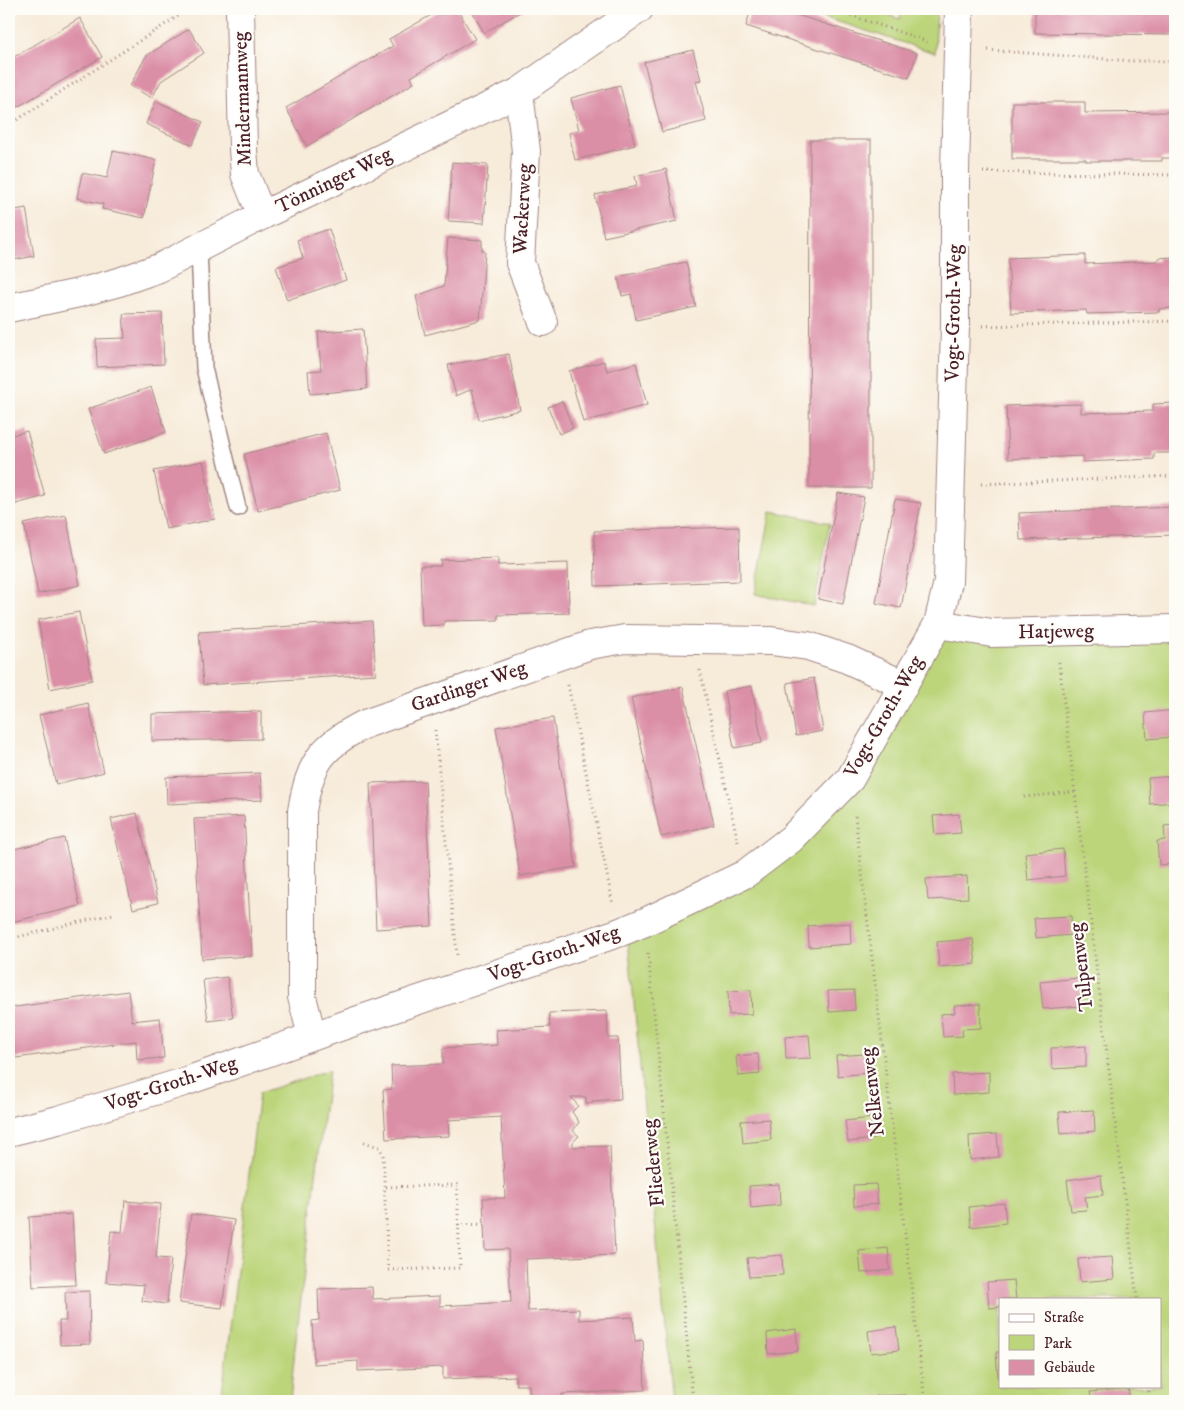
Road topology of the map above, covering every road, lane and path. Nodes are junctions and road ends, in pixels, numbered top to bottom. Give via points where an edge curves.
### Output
1 (189, 9) edge
2 (240, 9) edge
3 (639, 9) edge
4 (832, 9) edge
5 (959, 9) edge
6 (932, 43) dead end
7 (985, 50) dead end
8 (1175, 62) edge
9 (519, 92) junction
10 (9, 125) edge
11 (955, 172) junction
12 (1175, 175) edge
13 (263, 216) junction
14 (199, 249) junction
15 (9, 308) edge
16 (1175, 321) edge
17 (543, 322) dead end
18 (955, 326) junction
19 (1175, 476) edge
20 (950, 485) junction
21 (238, 508) dead end
22 (938, 624) junction
23 (1175, 629) edge
24 (1056, 632) junction
25 (694, 640) junction
26 (562, 655) junction
27 (904, 685) junction
28 (432, 700) junction
29 (850, 779) junction
30 (1075, 792) junction
31 (1024, 797) dead end
32 (745, 874) junction
33 (113, 914) dead end
34 (645, 922) junction
35 (618, 933) junction
36 (9, 939) edge
37 (460, 986) junction
38 (312, 1036) junction
39 (9, 1132) edge
40 (364, 1142) dead end
41 (385, 1187) junction
42 (484, 1224) dead end
43 (458, 1225) junction
44 (1137, 1298) edge
45 (1148, 1388) edge
46 (693, 1401) edge
47 (926, 1401) edge
48 (1150, 1401) edge

1 - 10 path
2 - 13 street, Mindermannweg via 245,174
3 - 9 street, Tönninger Weg
4 - 6 path
5 - 11 street, Vogt-Groth-Weg
7 - 8 path via 1132,62
9 - 13 street, Tönninger Weg
9 - 17 street, Wackerweg via 526,151 520,263
11 - 12 path
11 - 18 street, Vogt-Groth-Weg
13 - 14 street, Tönninger Weg
14 - 15 street, Tönninger Weg via 120,282
14 - 21 lane via 204,368
16 - 18 path
18 - 20 street, Vogt-Groth-Weg
19 - 20 path
20 - 22 street, Vogt-Groth-Weg via 948,582
22 - 24 street, Hatjeweg via 992,633
22 - 27 street, Vogt-Groth-Weg
23 - 24 street, Hatjeweg
24 - 30 path, Tulpenweg
25 - 26 street, Gardinger Weg via 625,639 590,645
25 - 27 street, Gardinger Weg via 771,641 808,646 847,659
25 - 32 path
26 - 28 street, Gardinger Weg
26 - 35 path
27 - 29 street, Vogt-Groth-Weg
28 - 37 path
28 - 38 street, Gardinger Weg via 343,735 325,750 306,789 302,810 302,997
29 - 32 street, Vogt-Groth-Weg via 791,839
29 - 47 path, Nelkenweg
30 - 31 path
30 - 44 path, Tulpenweg
32 - 34 street, Vogt-Groth-Weg
33 - 36 path
34 - 35 street, Vogt-Groth-Weg
34 - 46 path, Fliederweg
35 - 37 street, Vogt-Groth-Weg
37 - 38 street, Vogt-Groth-Weg
38 - 39 street, Vogt-Groth-Weg via 184,1082
40 - 41 path via 382,1150
41 - 43 path via 457,1185
41 - 43 path via 388,1270 460,1268
42 - 43 path
45 - 48 path

